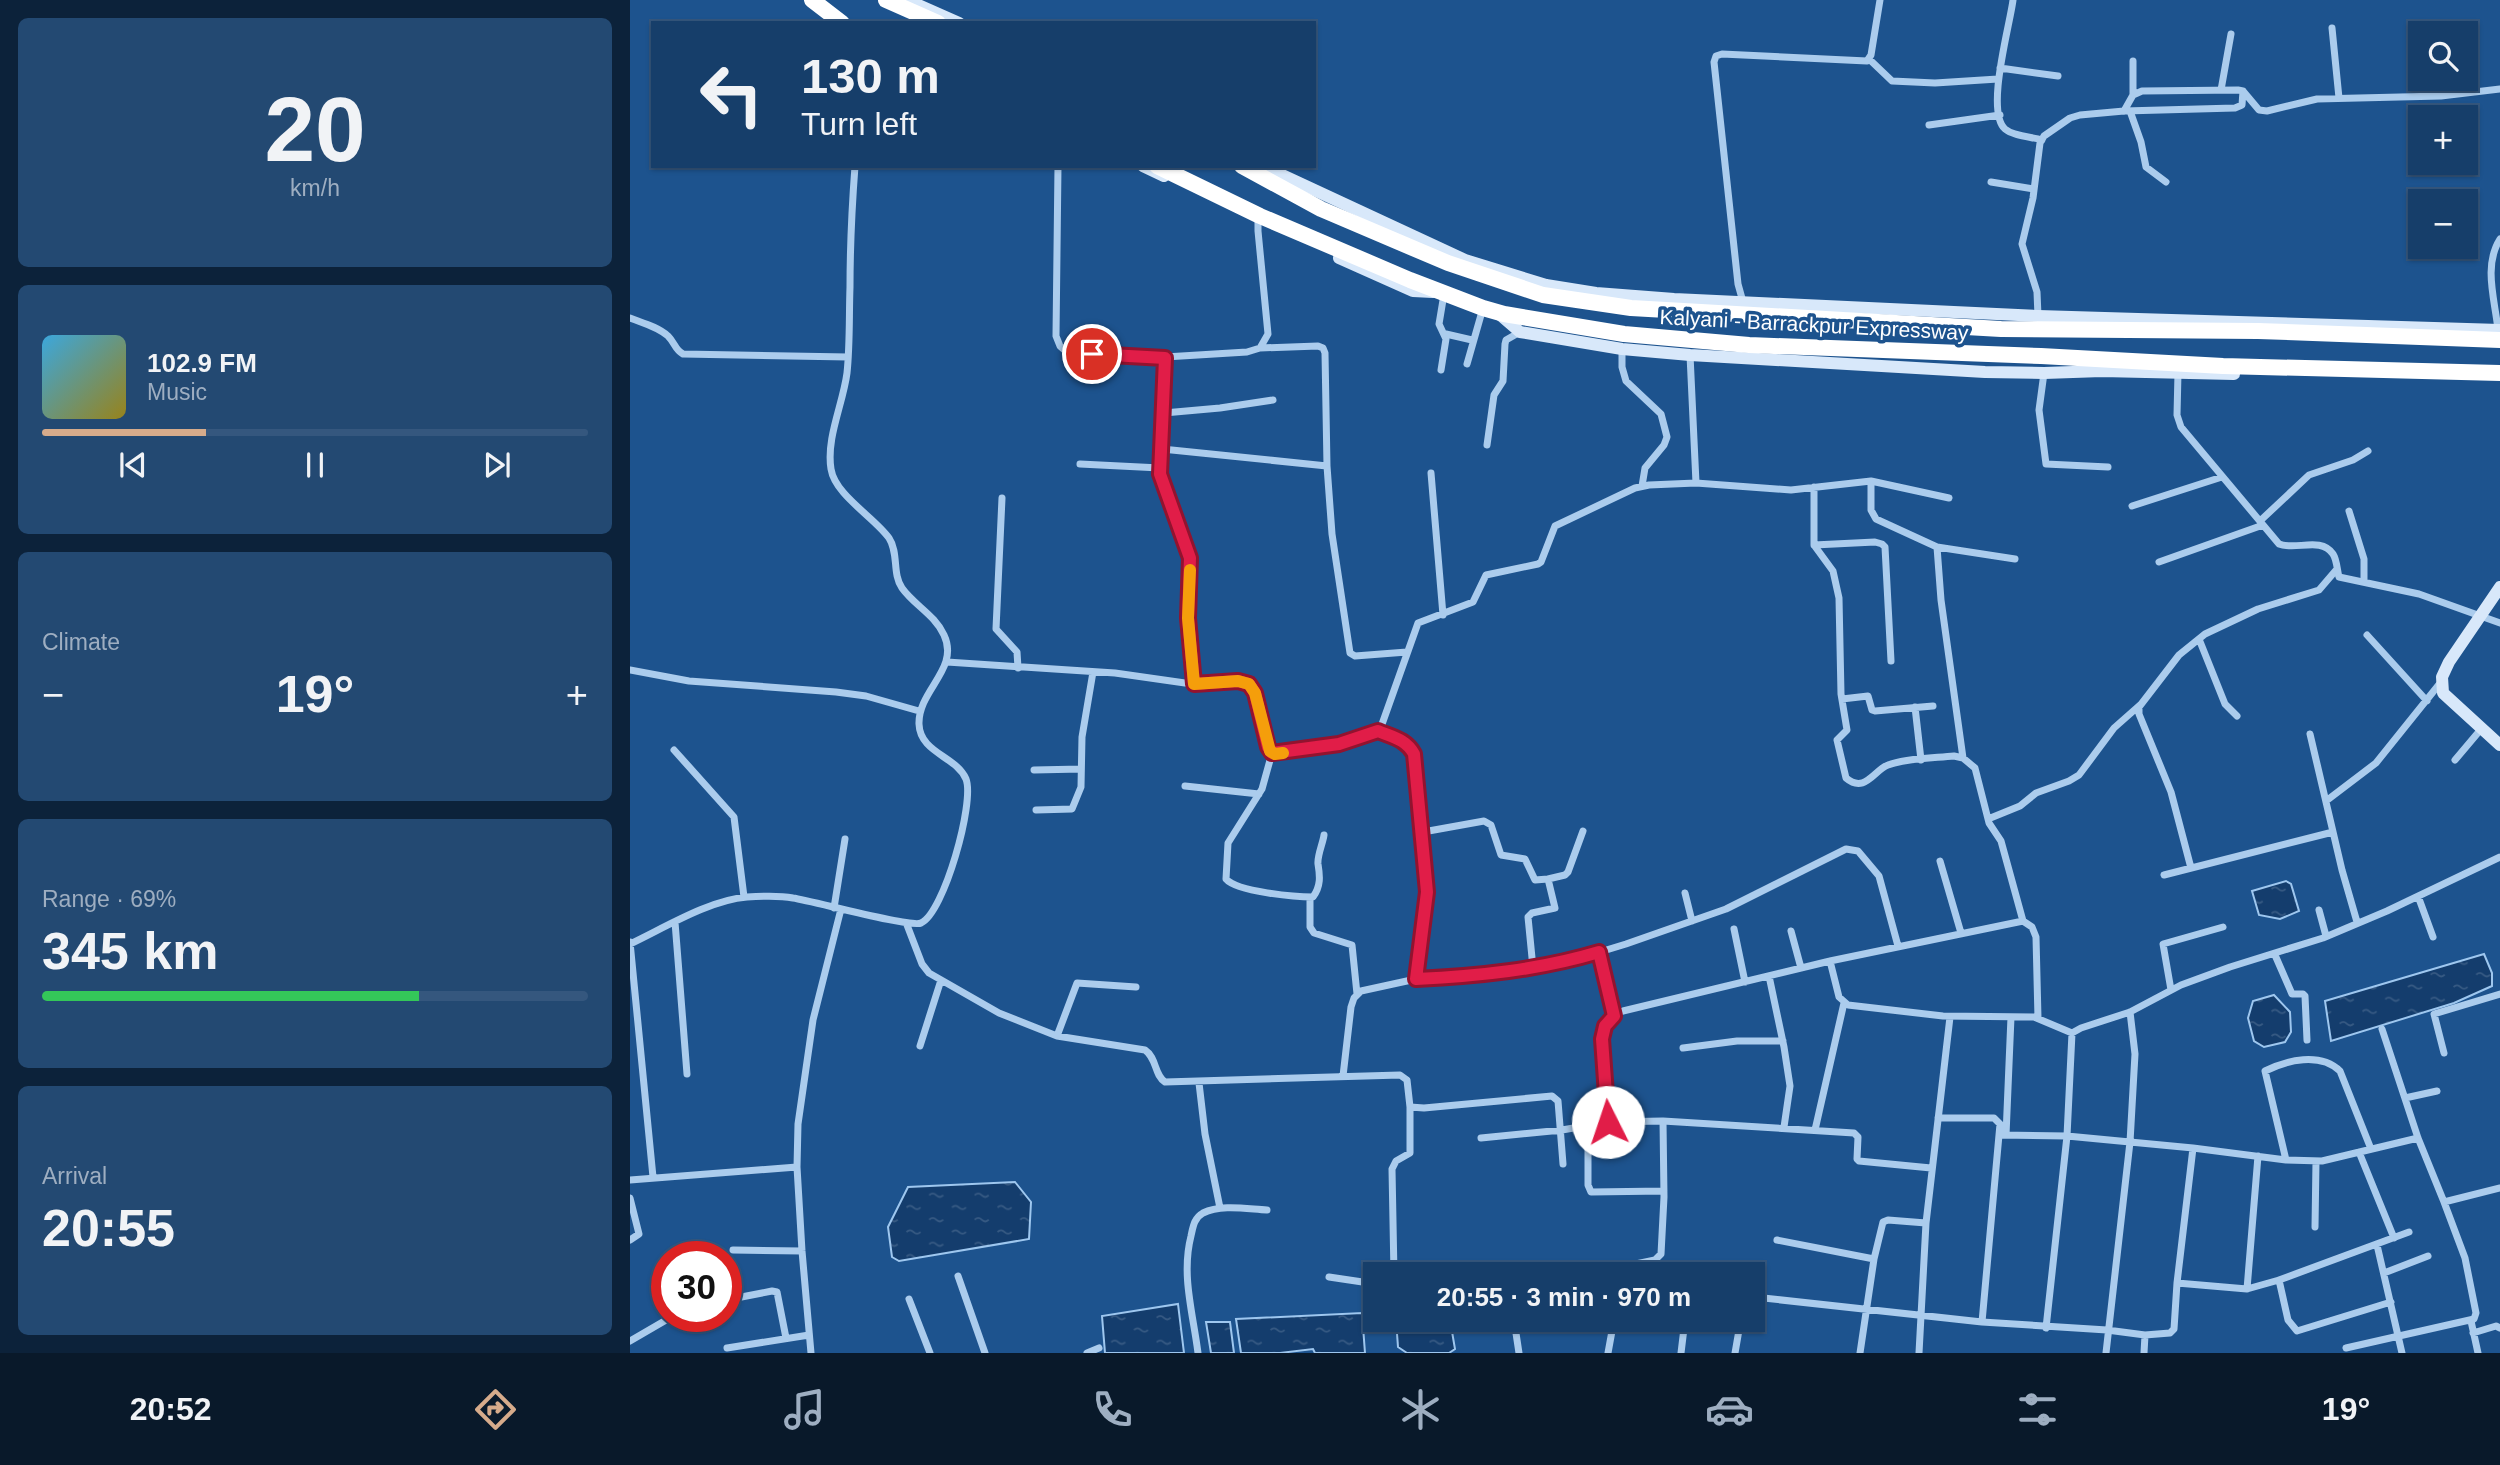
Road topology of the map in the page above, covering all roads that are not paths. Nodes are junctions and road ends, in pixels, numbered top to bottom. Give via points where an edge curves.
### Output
1 (811, 0) edge
2 (886, 0) edge
3 (908, 0) edge
4 (1880, 0) edge
5 (2013, 0) edge
6 (827, 21) edge
7 (839, 21) edge
8 (933, 21) edge
9 (955, 21) edge
10 (2332, 28) dead end
11 (2231, 34) dead end
12 (1869, 59) junction
13 (2133, 61) dead end
14 (2000, 68) junction
15 (2058, 76) dead end
16 (1998, 79) junction
17 (2500, 89) edge
18 (2221, 90) junction
19 (2243, 91) junction
20 (2133, 95) junction
21 (2339, 99) junction
22 (2127, 111) junction
23 (2000, 115) junction
24 (1929, 125) dead end
25 (2042, 140) junction
26 (855, 168) edge
27 (1058, 168) edge
28 (1147, 168) edge
29 (1161, 168) edge
30 (1246, 168) edge
31 (1267, 168) edge
32 (1991, 182) dead end
33 (2166, 182) dead end
34 (2034, 189) junction
35 (1259, 219) junction
36 (2500, 239) edge
37 (1444, 293) junction
38 (1743, 302) junction
39 (1490, 310) junction
40 (2038, 316) junction
41 (630, 318) edge
42 (1520, 332) junction
43 (2499, 333) edge
44 (1446, 334) junction
45 (1472, 340) junction
46 (1260, 348) junction
47 (1622, 349) junction
48 (1690, 355) junction
49 (848, 356) junction
50 (1165, 358) junction
51 (1467, 364) dead end
52 (1441, 370) dead end
53 (2045, 373) junction
54 (2178, 373) junction
55 (2500, 373) edge
56 (2500, 379) edge
57 (1273, 400) dead end
58 (1164, 413) junction
59 (1487, 445) dead end
60 (1161, 449) junction
61 (2368, 451) dead end
62 (1080, 464) dead end
63 (1327, 466) junction
64 (2108, 467) dead end
65 (1160, 468) junction
66 (1431, 473) dead end
67 (2222, 477) junction
68 (1871, 481) junction
69 (1696, 483) junction
70 (1642, 486) junction
71 (1814, 487) junction
72 (1002, 498) dead end
73 (1949, 498) dead end
74 (2132, 506) dead end
75 (2348, 511) dead end
76 (2261, 523) junction
77 (1814, 545) junction
78 (1937, 547) junction
79 (2015, 559) dead end
80 (2159, 562) dead end
81 (2337, 569) junction
82 (2364, 582) junction
83 (2500, 587) edge
84 (1443, 615) junction
85 (2482, 615) junction
86 (2500, 623) edge
87 (2367, 635) dead end
88 (2199, 639) junction
89 (1407, 652) junction
90 (1891, 661) dead end
91 (947, 662) junction
92 (1018, 668) junction
93 (630, 670) edge
94 (1093, 672) junction
95 (2442, 681) junction
96 (1194, 684) junction
97 (1842, 699) junction
98 (2427, 701) junction
99 (2140, 705) junction
100 (1933, 706) dead end
101 (1915, 707) junction
102 (919, 711) junction
103 (2237, 716) dead end
104 (2482, 729) junction
105 (1378, 731) junction
106 (2310, 734) dead end
107 (2500, 745) edge
108 (674, 750) dead end
109 (1272, 753) junction
110 (1963, 758) junction
111 (1922, 760) junction
112 (2455, 760) dead end
113 (1081, 769) junction
114 (1034, 770) dead end
115 (1185, 786) dead end
116 (1259, 794) junction
117 (2326, 801) junction
118 (1036, 810) dead end
119 (1988, 819) junction
120 (1583, 831) dead end
121 (1423, 832) junction
122 (2333, 832) junction
123 (1324, 835) dead end
124 (845, 839) dead end
125 (2500, 858) edge
126 (1940, 861) dead end
127 (2191, 868) junction
128 (2164, 875) dead end
129 (1548, 879) junction
130 (1685, 893) dead end
131 (2418, 896) junction
132 (744, 897) junction
133 (1310, 897) junction
134 (838, 909) junction
135 (2319, 910) dead end
136 (1692, 921) junction
137 (2022, 921) junction
138 (675, 922) junction
139 (2357, 922) junction
140 (907, 925) junction
141 (2223, 927) dead end
142 (1734, 929) dead end
143 (1791, 931) dead end
144 (1961, 933) junction
145 (2326, 936) junction
146 (2433, 937) dead end
147 (630, 943) edge
148 (1898, 946) junction
149 (1599, 952) junction
150 (2275, 955) junction
151 (1829, 961) junction
152 (1533, 968) junction
153 (1801, 968) junction
154 (1769, 976) junction
155 (1416, 979) junction
156 (941, 980) junction
157 (1745, 982) junction
158 (1136, 987) dead end
159 (2171, 990) junction
160 (1357, 994) junction
161 (2500, 994) edge
162 (1844, 1003) junction
163 (2130, 1012) junction
164 (1614, 1016) junction
165 (1950, 1017) junction
166 (2011, 1017) junction
167 (2038, 1018) junction
168 (2382, 1029) dead end
169 (2072, 1033) junction
170 (1057, 1036) junction
171 (2307, 1040) dead end
172 (1783, 1041) junction
173 (920, 1046) dead end
174 (1683, 1048) dead end
175 (2444, 1053) dead end
176 (687, 1074) dead end
177 (1343, 1076) junction
178 (1199, 1083) junction
179 (2437, 1091) dead end
180 (2405, 1098) junction
181 (1410, 1107) junction
182 (1938, 1118) junction
183 (1663, 1121) junction
184 (1608, 1122) junction
185 (1588, 1126) junction
186 (1784, 1127) junction
187 (1562, 1130) junction
188 (1815, 1130) junction
189 (2003, 1135) junction
190 (2067, 1136) junction
191 (1481, 1138) dead end
192 (2418, 1138) junction
193 (2130, 1142) junction
194 (2193, 1148) junction
195 (2371, 1149) junction
196 (2359, 1152) junction
197 (2258, 1156) junction
198 (2286, 1160) junction
199 (2316, 1161) junction
200 (1563, 1164) dead end
201 (797, 1167) junction
202 (1931, 1168) junction
203 (653, 1177) junction
204 (630, 1180) edge
205 (2500, 1188) edge
206 (1664, 1191) junction
207 (630, 1198) edge
208 (2444, 1202) junction
209 (1220, 1208) junction
210 (1267, 1210) dead end
211 (1926, 1223) junction
212 (2315, 1227) dead end
213 (2409, 1232) dead end
214 (2394, 1238) junction
215 (630, 1240) edge
216 (1777, 1240) dead end
217 (2377, 1245) junction
218 (742, 1250) edge
219 (802, 1251) junction
220 (2428, 1256) dead end
221 (1874, 1259) junction
222 (1394, 1262) edge
223 (1645, 1262) edge
224 (2384, 1273) junction
225 (958, 1276) dead end
226 (1329, 1277) dead end
227 (2279, 1280) junction
228 (1363, 1282) edge
229 (2177, 1283) junction
230 (2247, 1289) junction
231 (742, 1297) edge
232 (1765, 1298) edge
233 (909, 1299) dead end
234 (2390, 1302) junction
235 (1867, 1311) junction
236 (1922, 1315) junction
237 (2470, 1321) junction
238 (1982, 1322) junction
239 (2046, 1328) junction
240 (2500, 1328) edge
241 (651, 1329) edge
242 (2107, 1330) junction
243 (1516, 1332) edge
244 (1612, 1332) edge
245 (1684, 1332) edge
246 (1739, 1332) edge
247 (2473, 1333) junction
248 (809, 1335) junction
249 (2145, 1335) junction
250 (2398, 1335) junction
251 (786, 1338) junction
252 (630, 1341) edge
253 (727, 1348) dead end
254 (1099, 1348) dead end
255 (2346, 1348) dead end
256 (811, 1353) edge
257 (930, 1353) edge
258 (985, 1353) edge
259 (1087, 1353) edge
260 (1198, 1353) edge
261 (1519, 1353) edge
262 (1608, 1353) edge
263 (1681, 1353) edge
264 (1735, 1353) edge
265 (1860, 1353) edge
266 (1919, 1353) edge
267 (2106, 1353) edge
268 (2144, 1353) edge
269 (2402, 1353) edge
270 (2478, 1353) edge

1 - 6 street
1 - 7 highway
2 - 8 highway
3 - 9 street
4 - 12 street
5 - 14 street
10 - 21 street
11 - 18 street
12 - 16 street via 1892,81
12 - 38 street via 1716,56
13 - 20 street
14 - 15 street
14 - 16 street
16 - 23 street
17 - 21 street
18 - 19 street
18 - 20 street
19 - 21 street via 2259,110 2267,111 2317,99
19 - 22 street via 2242,105 2235,108
20 - 22 street
22 - 25 street via 2074,117
22 - 33 street via 2147,167
23 - 24 street
23 - 25 street via 2007,131
25 - 34 street
26 - 49 street
27 - 50 street via 1057,342 1068,353
28 - 35 street
29 - 35 highway, Kalyani - Barrackpur Expressway
30 - 43 highway, Kalyani - Barrackpur Expressway via 1321,209 1448,263 1543,295 1631,308 2001,329
31 - 38 street via 1465,260 1546,285 1596,293
32 - 34 street
34 - 40 street via 2022,244 2037,292
35 - 37 highway, Kalyani - Barrackpur Expressway
35 - 46 street via 1268,326
36 - 43 street via 2491,274
37 - 39 highway, Kalyani - Barrackpur Expressway
37 - 44 street via 1439,324
38 - 40 street
39 - 42 street
39 - 45 street
39 - 55 highway, Kalyani - Barrackpur Expressway via 1624,334 1749,345
40 - 43 street
41 - 49 street via 661,331 683,354
42 - 47 street
42 - 59 street via 1505,344 1503,381 1494,395
44 - 45 street
44 - 52 street
45 - 51 street
46 - 50 street
46 - 63 street via 1323,348
47 - 48 street
47 - 70 street via 1626,381 1661,414 1667,437 1645,468
48 - 53 street
48 - 69 street
49 - 91 street via 831,447 831,473 892,543 901,586 941,630 947,643
50 - 58 street
53 - 54 street
53 - 64 street via 2039,410 2046,464
54 - 56 street
54 - 67 street via 2181,427
57 - 58 street
58 - 60 street
60 - 63 street
60 - 65 street
61 - 76 street via 2309,475
62 - 65 street
63 - 89 street via 1332,534 1351,654
65 - 96 street via 1190,558 1188,618
66 - 84 street
67 - 74 street
67 - 76 street
68 - 71 street
68 - 73 street
68 - 78 street via 1871,510 1876,519
69 - 70 street
69 - 71 street via 1780,490
70 - 84 street via 1555,526 1541,562 1486,575 1473,603
71 - 77 street
72 - 92 street via 996,625 997,632 1017,652
75 - 82 street via 2364,559
76 - 80 street
76 - 81 street via 2282,546 2323,546 2333,554
77 - 90 street via 1875,542 1885,547
77 - 97 street via 1835,575
78 - 79 street
78 - 110 street
81 - 82 street via 2339,577
81 - 88 street via 2319,590 2258,610
82 - 85 street
83 - 85 street
84 - 89 street via 1418,622
85 - 86 street
85 - 95 street via 2449,662
87 - 98 street
88 - 99 street via 2179,655
88 - 103 street via 2225,704
89 - 105 street
91 - 92 street
91 - 102 street
92 - 94 street
93 - 102 street via 689,681 866,696
94 - 96 street
94 - 113 street
95 - 98 street
95 - 104 street via 2443,692
96 - 109 street via 1249,684
97 - 101 street via 1868,696 1875,711
97 - 111 street via 1847,732 1837,740 1847,781 1869,781 1888,765
98 - 117 street via 2376,763
99 - 119 street via 2114,728 2079,775
99 - 127 street via 2139,714 2171,792
100 - 101 street
101 - 111 street
102 - 140 street via 923,738 964,775 968,796 958,850 941,895 927,920
104 - 107 street
104 - 112 street
105 - 109 street via 1339,744
105 - 121 street via 1404,741 1414,754
106 - 117 street
108 - 132 street via 734,817
109 - 116 street
110 - 111 street
110 - 119 street via 1975,768
113 - 114 street
113 - 118 street via 1080,792 1072,809
115 - 116 street
116 - 133 street via 1228,843 1226,879 1232,885
117 - 122 street
119 - 137 street via 2000,837
120 - 129 street via 1568,872
121 - 129 street via 1484,821 1491,825 1502,855 1526,860 1534,879
121 - 155 street via 1427,902
122 - 127 street
122 - 139 street
123 - 133 street via 1319,882
124 - 134 street
125 - 131 street
126 - 144 street
127 - 128 street
129 - 152 street via 1555,908 1528,917
130 - 136 street
131 - 139 street
131 - 146 street
132 - 134 street via 786,897
132 - 138 street
133 - 160 street via 1314,933 1352,945
134 - 140 street
134 - 201 street via 811,1033
135 - 145 street
136 - 148 street via 1851,848 1879,876
136 - 149 street
137 - 144 street
137 - 167 street via 2032,927 2036,937
138 - 147 street
138 - 176 street
139 - 145 street
140 - 156 street via 922,964
141 - 159 street via 2163,944
142 - 157 street
143 - 153 street
144 - 148 street
145 - 150 street
147 - 203 street
148 - 151 street
149 - 152 street
149 - 164 street
150 - 159 street
150 - 171 street via 2292,994 2305,996
151 - 153 street
151 - 162 street
152 - 155 street
153 - 154 street
154 - 157 street
154 - 172 street
155 - 160 street
156 - 170 street via 999,1013
156 - 173 street
157 - 164 street
158 - 170 street via 1077,983
159 - 163 street
160 - 177 street via 1349,1017
161 - 175 street via 2434,1014
162 - 165 street
162 - 188 street
163 - 169 street
163 - 193 street via 2135,1054
164 - 184 street via 1602,1039
165 - 166 street
165 - 182 street
166 - 167 street
166 - 189 street
167 - 169 street
168 - 180 street
169 - 190 street
170 - 178 street via 1145,1050 1152,1055 1163,1081
172 - 174 street
172 - 186 street via 1790,1093
177 - 178 street
177 - 181 street via 1405,1077
178 - 209 street
179 - 180 street
180 - 192 street
181 - 187 street via 1552,1096 1558,1101
181 - 222 street via 1410,1153 1392,1169
182 - 189 street via 1994,1118
182 - 202 street
183 - 184 street
183 - 186 street
183 - 206 street
184 - 185 street
185 - 187 street
185 - 206 street via 1591,1192
186 - 188 street
187 - 191 street
187 - 200 street
188 - 202 street via 1856,1134 1859,1161
189 - 190 street
189 - 238 street
190 - 193 street
190 - 239 street
192 - 195 street
192 - 208 street
193 - 194 street
193 - 242 street
194 - 197 street
194 - 229 street
195 - 196 street
195 - 198 street via 2340,1071 2312,1058 2265,1071
196 - 199 street
196 - 214 street
197 - 198 street
197 - 230 street
198 - 199 street
199 - 212 street
201 - 203 street
201 - 219 street
202 - 211 street
203 - 204 street
205 - 208 street
206 - 223 street via 1661,1254
207 - 215 street via 639,1233
208 - 237 street via 2469,1272 2476,1313
209 - 210 street
209 - 260 street via 1195,1221 1187,1253
211 - 221 street via 1884,1221
211 - 236 street
213 - 214 street
214 - 217 street
216 - 221 street
217 - 224 street
217 - 227 street
218 - 219 street
219 - 248 street
220 - 224 street
221 - 235 street
224 - 234 street
225 - 258 street
226 - 228 street
227 - 230 street
227 - 234 street via 2288,1320 2297,1331
229 - 230 street
229 - 249 street via 2174,1329 2165,1335
231 - 251 street via 777,1292
232 - 235 street
233 - 257 street
234 - 250 street
235 - 236 street
235 - 265 street
236 - 238 street
236 - 266 street
237 - 247 street
237 - 250 street
238 - 239 street
239 - 242 street
240 - 247 street
241 - 252 street
242 - 249 street
242 - 267 street
243 - 261 street
244 - 262 street
245 - 263 street
246 - 264 street
247 - 270 street
248 - 251 street
248 - 256 street
249 - 268 street
250 - 255 street
250 - 269 street
251 - 253 street
254 - 259 street

